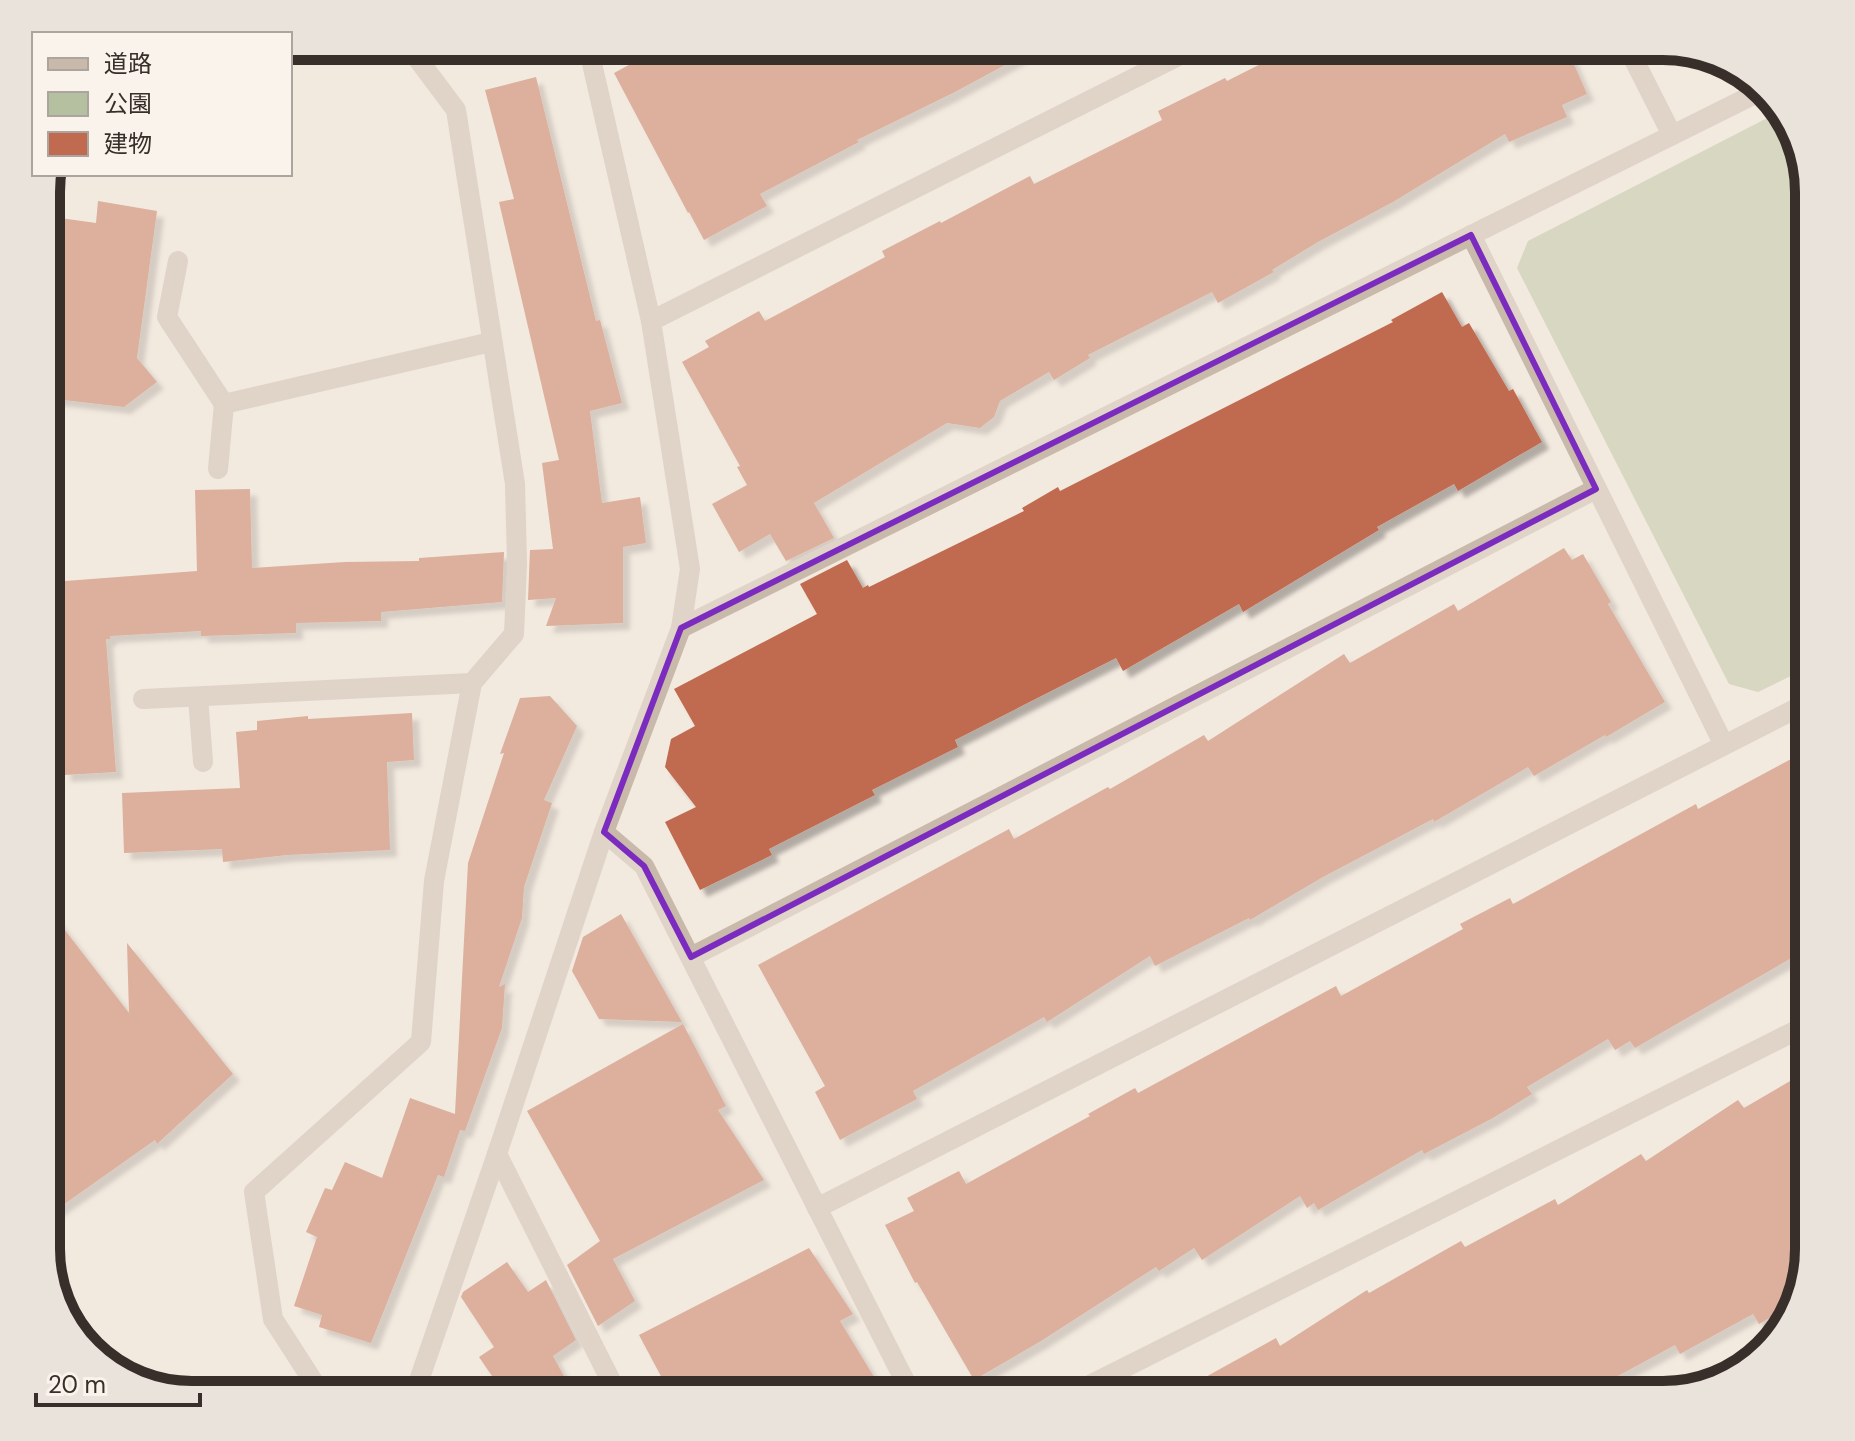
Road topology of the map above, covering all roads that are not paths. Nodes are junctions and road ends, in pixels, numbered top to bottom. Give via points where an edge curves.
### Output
1 (418, 60) edge
2 (591, 60) edge
3 (1170, 60) edge
4 (1634, 60) edge
5 (1752, 95) edge
6 (1672, 135) junction
7 (1471, 235) junction
8 (178, 261) dead end
9 (651, 321) junction
10 (491, 342) junction
11 (224, 404) junction
12 (218, 469) dead end
13 (1596, 489) junction
14 (681, 628) junction
15 (472, 683) junction
16 (198, 697) junction
17 (143, 699) dead end
18 (1795, 709) edge
19 (1724, 745) junction
20 (203, 762) dead end
21 (604, 832) junction
22 (691, 957) junction
23 (1795, 1031) edge
24 (497, 1154) junction
25 (817, 1208) junction
26 (313, 1381) edge
27 (419, 1381) edge
28 (611, 1381) edge
29 (905, 1381) edge
30 (1098, 1381) edge

1 - 10 street via 456,110
2 - 9 street
3 - 9 street
4 - 6 street
5 - 6 street
6 - 7 street
7 - 13 street
7 - 14 street
8 - 11 street via 167,317
9 - 14 street via 690,569
10 - 11 street
10 - 15 street via 515,484 514,634
11 - 12 street
13 - 19 street
13 - 22 street
14 - 21 street
15 - 16 street
15 - 26 street via 434,881 421,1042 254,1192 273,1319
16 - 17 street
16 - 20 street
18 - 19 street
19 - 25 street
21 - 22 street via 644,866
21 - 24 street
22 - 25 street
23 - 30 street
24 - 27 street
24 - 28 street
25 - 29 street

